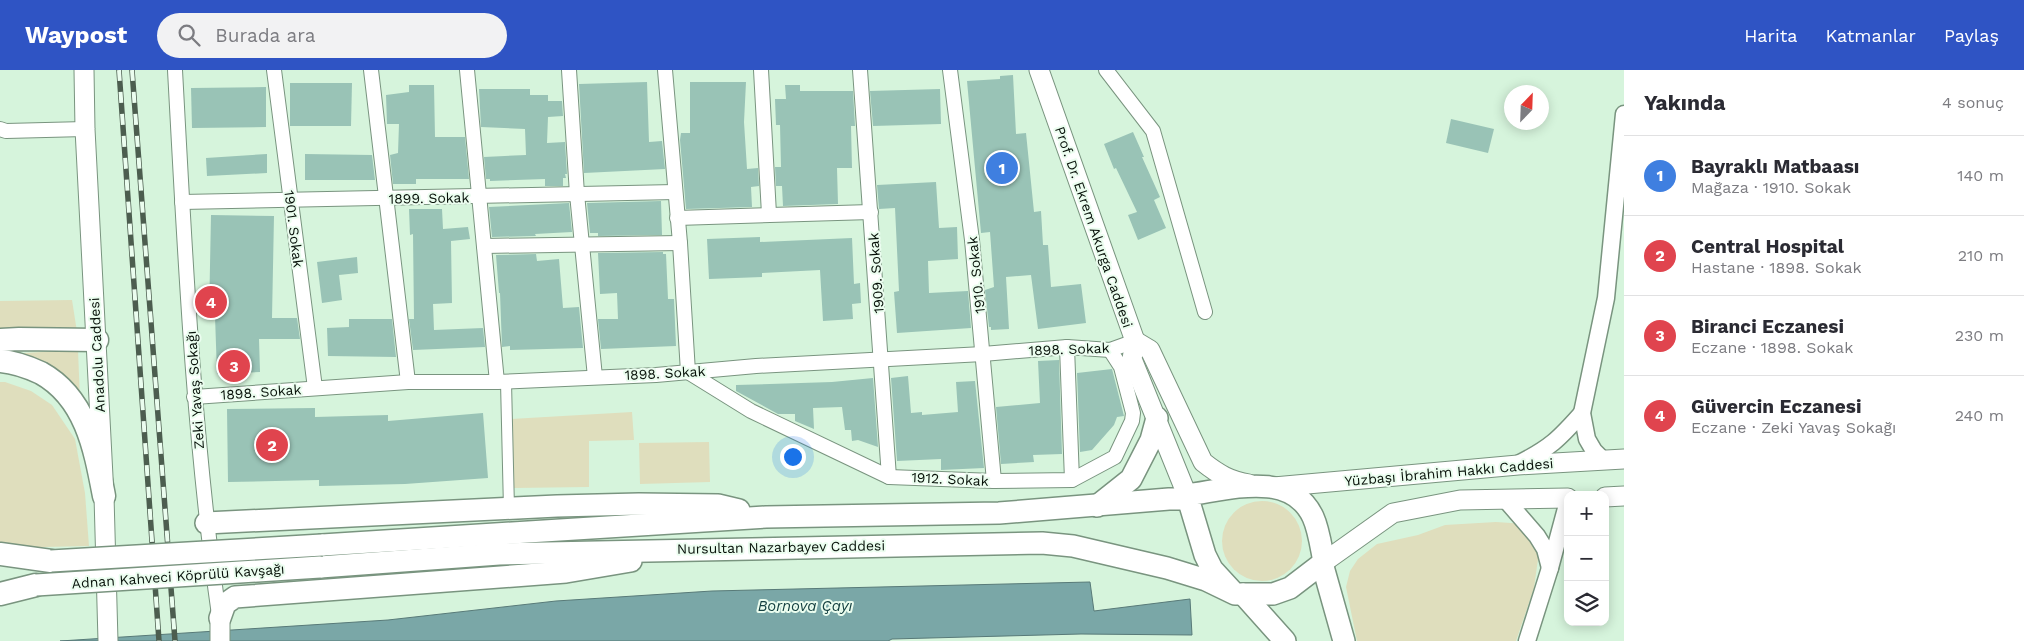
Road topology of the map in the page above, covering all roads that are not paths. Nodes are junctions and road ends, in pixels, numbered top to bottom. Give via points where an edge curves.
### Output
1 (84, 70) edge
2 (175, 70) edge
3 (274, 70) edge
4 (371, 70) edge
5 (466, 70) edge
6 (569, 70) edge
7 (665, 70) edge
8 (761, 70) edge
9 (860, 70) edge
10 (950, 70) edge
11 (1039, 70) edge
12 (1106, 70) edge
13 (1624, 114) edge
14 (0, 129) edge
15 (85, 130) junction
16 (675, 192) junction
17 (577, 194) junction
18 (479, 197) junction
19 (290, 198) junction
20 (386, 198) junction
21 (182, 202) junction
22 (872, 212) junction
23 (769, 214) junction
24 (677, 218) junction
25 (680, 243) junction
26 (583, 244) junction
27 (484, 246) junction
28 (1205, 312) dead end
29 (0, 340) edge
30 (97, 340) junction
31 (1135, 341) junction
32 (1067, 347) junction
33 (1110, 350) junction
34 (983, 354) junction
35 (882, 359) junction
36 (0, 361) edge
37 (688, 372) junction
38 (595, 377) junction
39 (408, 382) junction
40 (502, 382) junction
41 (314, 388) junction
42 (194, 396) junction
43 (1582, 413) junction
44 (1157, 418) junction
45 (1624, 459) edge
46 (1603, 460) junction
47 (1518, 464) junction
48 (889, 477) junction
49 (1072, 480) junction
50 (994, 482) junction
51 (1267, 486) junction
52 (104, 496) junction
53 (1624, 496) edge
54 (1188, 497) junction
55 (1609, 497) edge
56 (1506, 499) junction
57 (1564, 500) edge
58 (1097, 506) junction
59 (509, 509) junction
60 (1564, 515) edge
61 (766, 517) junction
62 (206, 523) junction
63 (322, 545) joint
64 (688, 550) junction
65 (0, 554) edge
66 (52, 561) junction
67 (1323, 562) junction
68 (0, 564) edge
69 (320, 567) joint
70 (1550, 568) junction
71 (36, 585) junction
72 (0, 587) edge
73 (0, 594) edge
74 (1239, 594) junction
75 (220, 618) junction
76 (108, 641) edge
77 (220, 641) edge
78 (1285, 641) edge
79 (1344, 641) edge
80 (1527, 641) edge

1 - 15 main road, Anadolu Caddesi
2 - 21 street, Zeki Yavaş Sokağı
3 - 19 street, 1901. Sokak
4 - 20 street
5 - 18 street
6 - 17 street
7 - 16 street
8 - 23 street
9 - 22 street, 1909. Sokak
10 - 34 street, 1910. Sokak
11 - 31 main road, Prof. Dr. Ekrem Akurga Caddesi
12 - 28 street via 1153,131
13 - 43 street via 1606,298
14 - 15 street
15 - 30 main road, Anadolu Caddesi
16 - 17 street, 1899. Sokak
16 - 24 street
17 - 18 street, 1899. Sokak
17 - 26 street
18 - 20 street, 1899. Sokak
18 - 27 street
19 - 20 street, 1899. Sokak
19 - 21 street, 1899. Sokak
19 - 41 street, 1901. Sokak
20 - 39 street
21 - 42 street, Zeki Yavaş Sokağı
22 - 23 street
22 - 35 street, 1909. Sokak
23 - 24 street
24 - 25 street
25 - 26 street
25 - 37 street
26 - 27 street
26 - 38 street
27 - 40 street
29 - 30 highway
30 - 52 main road, Anadolu Caddesi
31 - 33 street, 1898. Sokak
31 - 44 main road, Prof. Dr. Ekrem Akurga Caddesi via 1132,359
31 - 51 main road, Yüzbaşı İbrahim Hakkı Caddesi via 1150,350 1202,462 1232,481
32 - 33 street, 1898. Sokak
32 - 34 street, 1898. Sokak
32 - 49 street
33 - 49 street, 1912. Sokak via 1121,366 1134,412 1132,421 1115,457
34 - 35 street, 1898. Sokak
34 - 50 street, 1910. Sokak
35 - 37 street, 1898. Sokak
35 - 48 street, 1909. Sokak
36 - 52 highway via 12,362 53,380 74,402 94,446
37 - 38 street, 1898. Sokak
37 - 48 street, 1912. Sokak via 751,411
38 - 40 street, 1898. Sokak
39 - 40 street, 1898. Sokak
39 - 41 street, 1898. Sokak
40 - 59 street
41 - 42 street, 1898. Sokak
42 - 62 street, Zeki Yavaş Sokağı
43 - 46 street via 1587,439
43 - 47 street via 1553,444
44 - 54 main road, Prof. Dr. Ekrem Akurga Caddesi
44 - 58 main road via 1151,440 1131,479
45 - 46 main road, Yüzbaşı İbrahim Hakkı Caddesi
46 - 47 main road, Yüzbaşı İbrahim Hakkı Caddesi
47 - 51 main road, Yüzbaşı İbrahim Hakkı Caddesi
48 - 50 street, 1912. Sokak
49 - 50 street, 1912. Sokak
51 - 54 main road
51 - 67 main road via 1290,493 1303,503 1312,516
52 - 76 main road, Anadolu Caddesi
53 - 55 main road
54 - 58 main road, Nursultan Nazarbayev Caddesi
54 - 74 main road via 1212,569
56 - 57 main road, Yüzbaşı İbrahim Hakkı Caddesi
56 - 67 main road, Yüzbaşı İbrahim Hakkı Caddesi via 1460,500 1393,513
56 - 70 street via 1545,548
58 - 61 main road, Nursultan Nazarbayev Caddesi via 999,513
59 - 61 main road via 630,504 718,506
59 - 62 main road
60 - 70 street
61 - 63 main road, Nursultan Nazarbayev Caddesi
62 - 75 street, Zeki Yavaş Sokağı
63 - 66 main road, Adnan Kahveci Köprülü Kavşağı, bridge
64 - 69 main road, Nursultan Nazarbayev Caddesi via 499,554
64 - 74 main road, Nursultan Nazarbayev Caddesi via 1042,542 1167,568
64 - 75 main road via 566,572 235,597 225,604
65 - 66 highway
66 - 68 highway
67 - 74 main road via 1290,588 1273,594
67 - 79 main road
69 - 71 main road, Adnan Kahveci Köprülü Kavşağı, bridge
70 - 80 street
71 - 72 highway
71 - 73 highway
74 - 78 main road
75 - 77 main road

